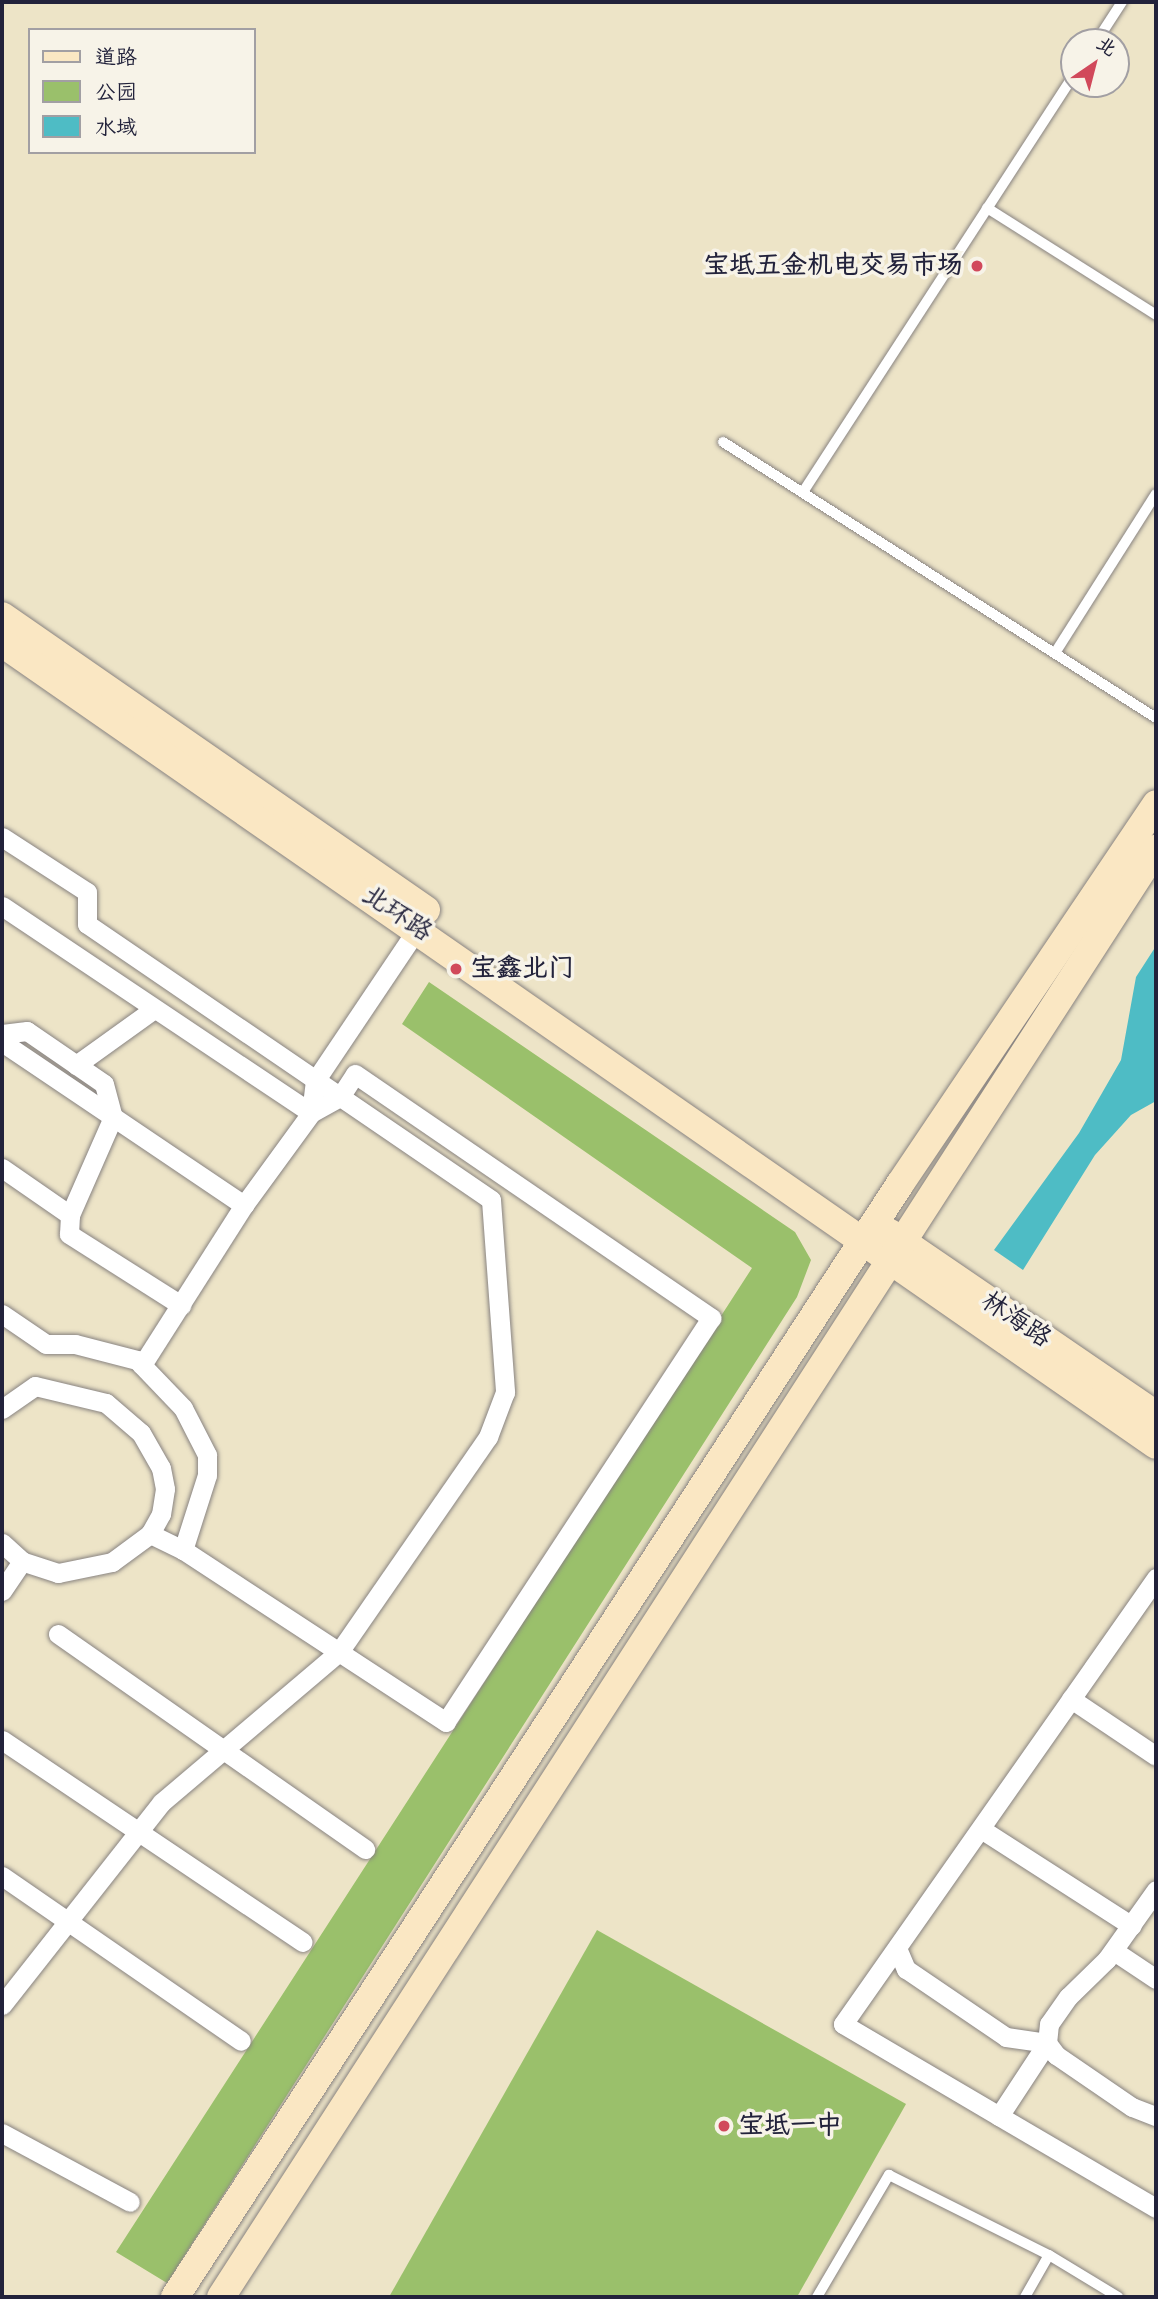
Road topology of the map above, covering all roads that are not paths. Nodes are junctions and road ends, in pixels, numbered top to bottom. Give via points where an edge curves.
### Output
1 (1122, 2) edge
2 (1105, 28) edge
3 (1060, 96) edge
4 (987, 208) junction
5 (1156, 316) edge
6 (723, 442) dead end
7 (803, 492) junction
8 (1156, 494) edge
9 (2, 616) edge
10 (2, 643) edge
11 (1055, 653) junction
12 (1156, 718) edge
13 (1156, 804) edge
14 (2, 837) edge
15 (1156, 849) edge
16 (2, 906) edge
17 (423, 920) junction
18 (154, 1009) junction
19 (2, 1034) edge
20 (2, 1042) edge
21 (76, 1065) junction
22 (315, 1080) junction
23 (340, 1097) junction
24 (311, 1113) junction
25 (113, 1117) junction
26 (2, 1168) edge
27 (244, 1205) junction
28 (70, 1215) junction
29 (871, 1231) junction
30 (899, 1251) junction
31 (181, 1304) junction
32 (2, 1314) edge
33 (142, 1365) junction
34 (2, 1409) edge
35 (1156, 1415) edge
36 (1156, 1445) edge
37 (150, 1534) junction
38 (2, 1543) edge
39 (183, 1550) junction
40 (22, 1561) junction
41 (1156, 1578) edge
42 (2, 1591) edge
43 (58, 1634) dead end
44 (339, 1652) junction
45 (1071, 1699) junction
46 (2, 1740) edge
47 (223, 1753) junction
48 (1156, 1756) edge
49 (981, 1829) junction
50 (139, 1832) junction
51 (366, 1849) dead end
52 (2, 1876) edge
53 (1156, 1890) edge
54 (70, 1923) junction
55 (1132, 1926) junction
56 (303, 1942) dead end
57 (897, 1948) junction
58 (1114, 1951) junction
59 (1156, 1979) edge
60 (2, 2005) edge
61 (241, 2041) dead end
62 (1047, 2043) junction
63 (999, 2116) junction
64 (1156, 2116) edge
65 (2, 2133) edge
66 (130, 2202) dead end
67 (1156, 2208) edge
68 (1049, 2255) junction
69 (175, 2297) edge
70 (221, 2297) edge
71 (817, 2297) edge
72 (1024, 2297) edge
73 (1118, 2297) edge

1 - 2 lane
3 - 4 lane
4 - 5 lane
4 - 7 lane
6 - 7 lane
7 - 11 lane
8 - 11 lane
9 - 17 main road, 北环路
10 - 17 main road, 北环路
11 - 12 lane
13 - 29 main road
14 - 22 street via 87,892 87,924
15 - 30 main road
16 - 18 street
17 - 22 street
17 - 29 main road, 北环路
18 - 21 street
18 - 24 street
19 - 21 street via 27,1031
20 - 25 street
21 - 25 street via 104,1084
22 - 23 street
22 - 24 street
23 - 24 street
23 - 44 street via 491,1200 505,1392 488,1437
23 - 44 street via 355,1074 711,1318 446,1723
24 - 27 street
25 - 27 street
25 - 28 street
26 - 28 street
27 - 31 street
28 - 31 street via 69,1234
29 - 30 main road, 林海路
29 - 69 main road
30 - 35 main road, 林海路
30 - 36 main road, 林海路
30 - 70 main road
31 - 33 street
32 - 33 street via 46,1344 75,1343 114,1352
33 - 39 street via 183,1408 207,1455 207,1475
34 - 37 street via 35,1386 89,1396 125,1417 141,1433 161,1468 165,1489 161,1514
37 - 39 street
37 - 40 street via 112,1562 79,1572 58,1573
38 - 40 street
39 - 44 street
40 - 42 street
41 - 45 street
43 - 47 street
44 - 47 street
45 - 48 street
45 - 49 street
46 - 50 street
47 - 50 street via 161,1803
47 - 51 street
49 - 55 street
49 - 57 street
50 - 54 street
50 - 56 street
52 - 54 street
53 - 55 street
54 - 60 street
54 - 61 street
55 - 58 street
57 - 62 street via 906,1969 1006,2037
57 - 63 street via 844,2024
58 - 59 street
58 - 62 street via 1068,1997 1049,2025
62 - 63 street
62 - 64 street via 1056,2055 1132,2107
63 - 67 street
65 - 66 street
68 - 71 lane via 889,2175
68 - 72 lane
68 - 73 lane

